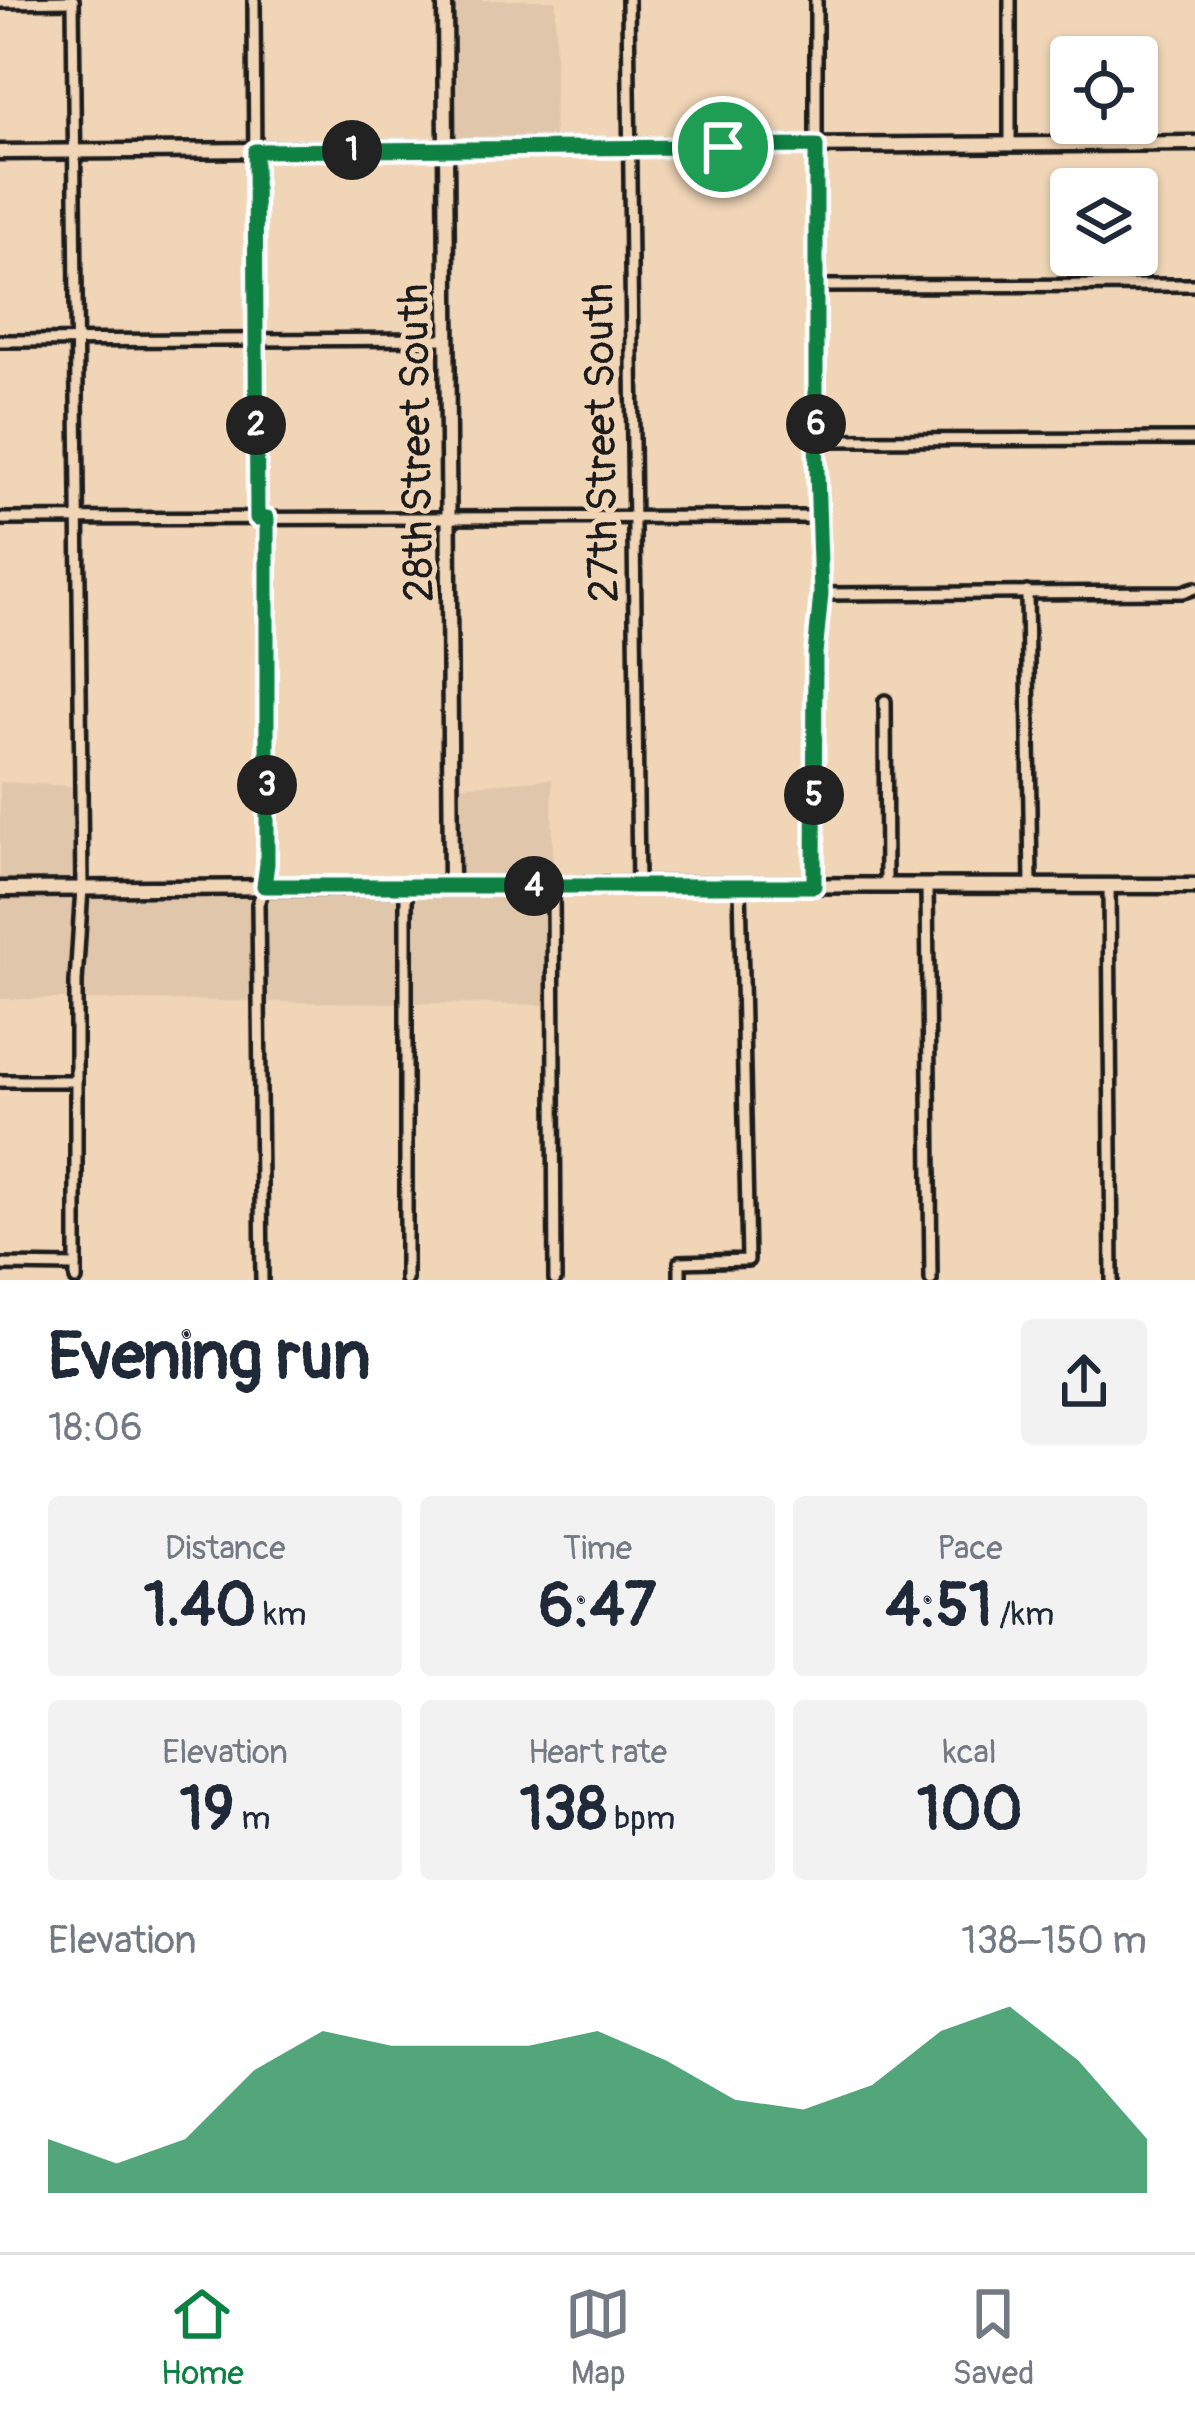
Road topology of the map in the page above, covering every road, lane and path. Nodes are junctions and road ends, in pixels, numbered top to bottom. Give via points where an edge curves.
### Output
1 (254, 0) edge
2 (445, 0) edge
3 (628, 0) edge
4 (816, 0) edge
5 (1010, 0) edge
6 (73, 1) edge
7 (0, 2) edge
8 (1195, 143) edge
9 (1010, 145) junction
10 (816, 146) junction
11 (630, 148) junction
12 (445, 149) junction
13 (75, 151) junction
14 (255, 151) junction
15 (0, 152) edge
16 (1195, 285) edge
17 (816, 286) junction
18 (447, 339) junction
19 (0, 340) edge
20 (76, 340) junction
21 (256, 340) junction
22 (1195, 439) edge
23 (816, 440) junction
24 (262, 518) junction
25 (449, 518) junction
26 (634, 518) junction
27 (819, 518) junction
28 (0, 519) edge
29 (78, 519) junction
30 (1195, 588) edge
31 (1027, 592) junction
32 (821, 594) junction
33 (885, 701) dead end
34 (638, 885) junction
35 (740, 885) junction
36 (264, 886) junction
37 (406, 886) junction
38 (451, 886) junction
39 (553, 886) junction
40 (814, 886) junction
41 (886, 886) junction
42 (927, 886) junction
43 (1030, 886) junction
44 (1108, 886) junction
45 (1195, 886) edge
46 (82, 888) junction
47 (0, 889) edge
48 (76, 1081) junction
49 (0, 1082) edge
50 (0, 1265) edge
51 (76, 1266) junction
52 (76, 1280) edge
53 (262, 1280) edge
54 (406, 1280) edge
55 (555, 1280) edge
56 (680, 1280) edge
57 (931, 1280) edge
58 (1112, 1280) edge

1 - 14 street
2 - 12 street, 28th Street South
3 - 11 street, 27th Street South
4 - 10 street
5 - 9 street
6 - 7 street
6 - 13 street
8 - 9 street
9 - 10 street
10 - 11 street
10 - 17 street
11 - 12 street
11 - 26 street, 27th Street South
12 - 14 street
12 - 18 street, 28th Street South
13 - 14 street
13 - 15 street
13 - 20 street
14 - 21 street
16 - 17 street
17 - 23 street
18 - 21 street
18 - 25 street, 28th Street South
19 - 20 street
20 - 21 street
20 - 29 street
21 - 24 street
22 - 23 street
23 - 27 street
24 - 25 street
24 - 29 street
24 - 36 street
25 - 26 street
25 - 38 street, 28th Street South
26 - 27 street
26 - 34 street, 27th Street South
27 - 32 street
28 - 29 street
29 - 46 street
30 - 31 street
31 - 32 street
31 - 43 street
32 - 40 street
33 - 41 street
34 - 35 street
34 - 39 street
35 - 40 street
35 - 56 street via 748,1260 680,1262
36 - 37 street
36 - 46 street
36 - 53 street
37 - 38 street
37 - 54 street
38 - 39 street
39 - 55 street
40 - 41 street
41 - 42 street
42 - 43 street
42 - 57 street
43 - 44 street
44 - 45 street
44 - 58 street
46 - 47 street
46 - 48 street
48 - 49 street
48 - 51 street
50 - 51 street
51 - 52 street

